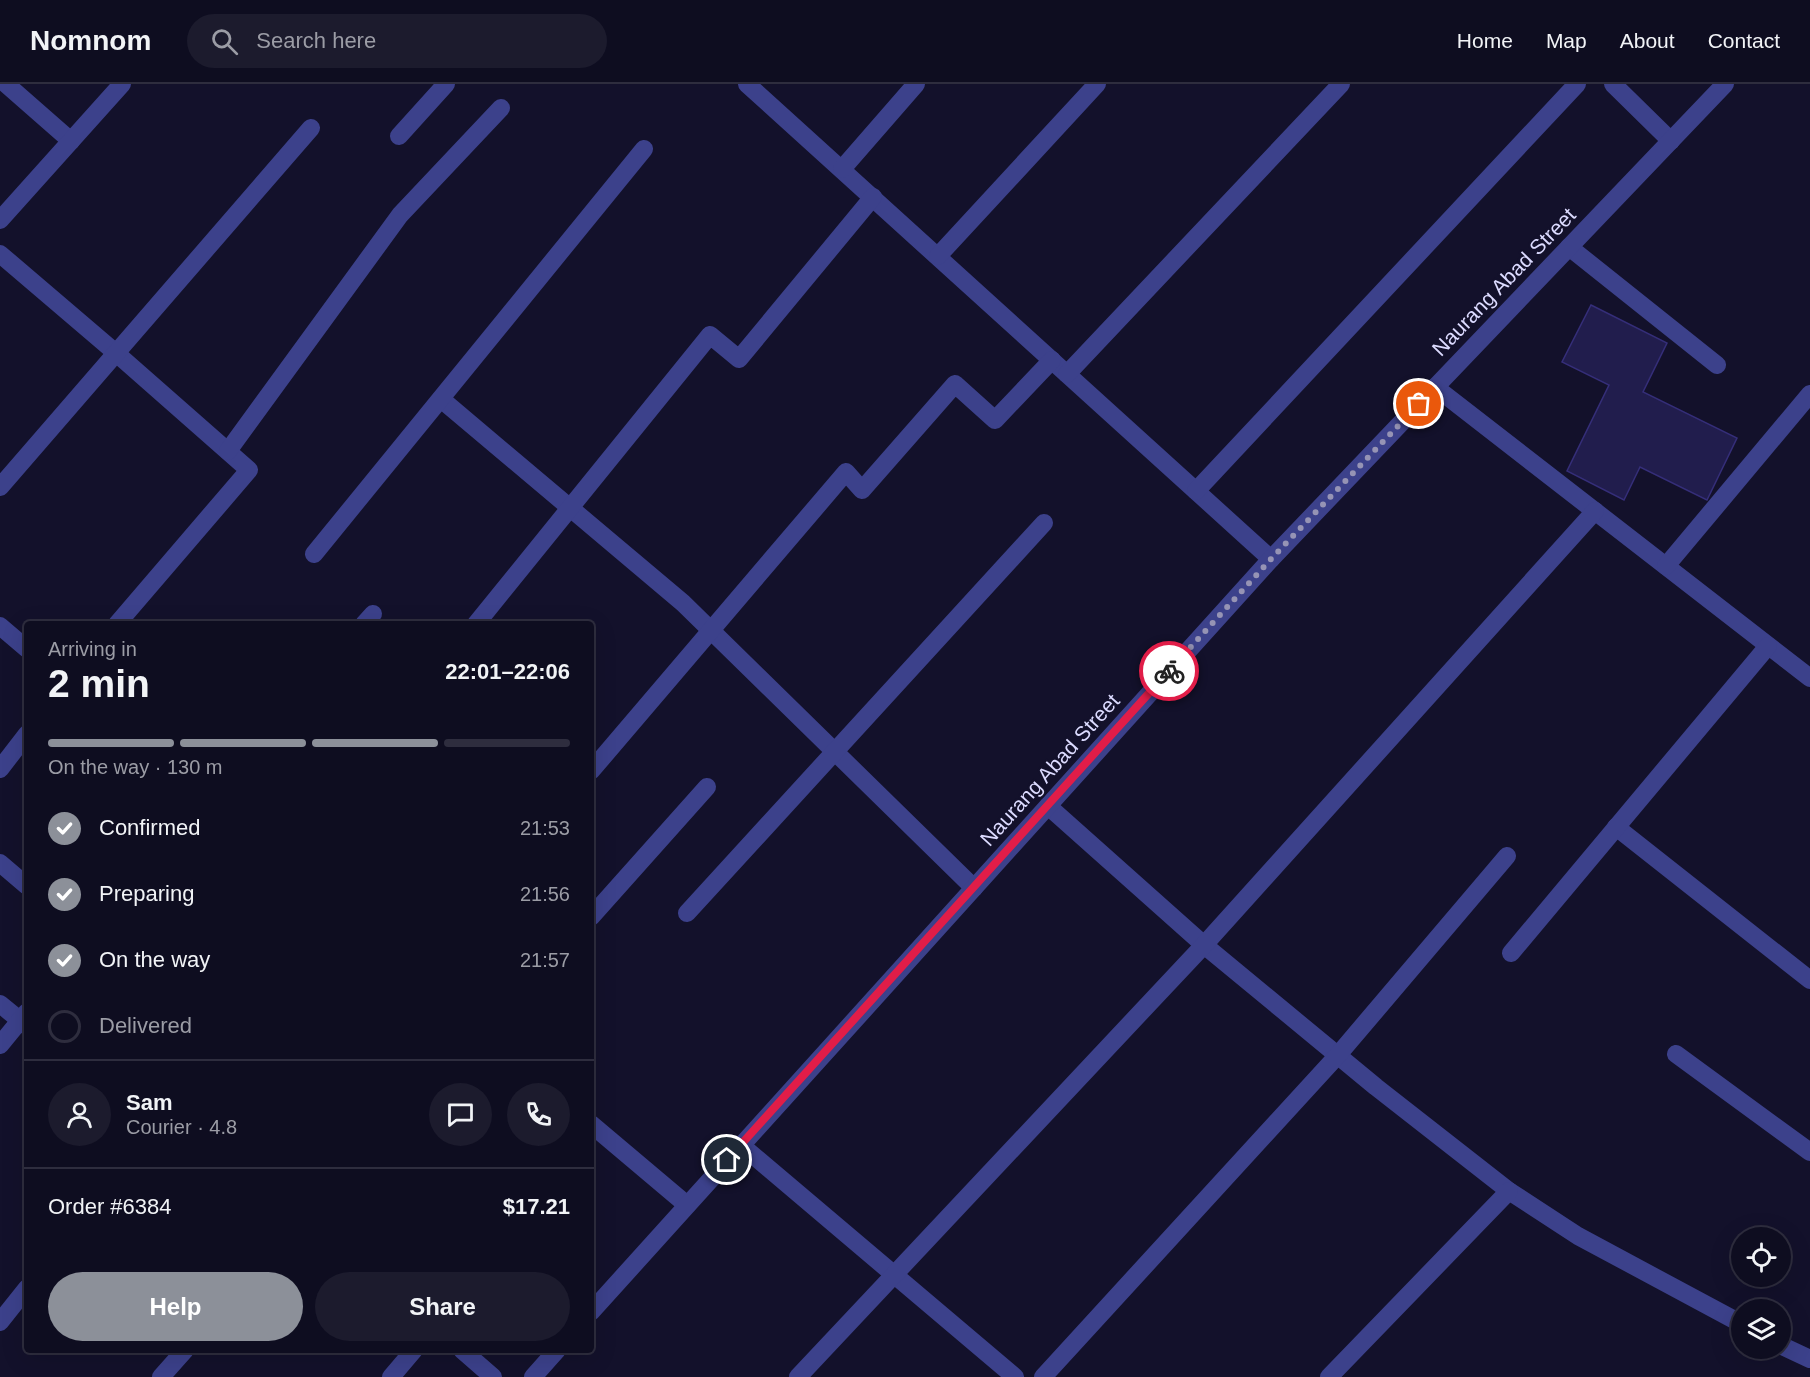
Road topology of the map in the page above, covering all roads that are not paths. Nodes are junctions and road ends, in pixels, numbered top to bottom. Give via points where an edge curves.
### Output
1 (6, 84) edge
2 (122, 84) edge
3 (446, 84) edge
4 (747, 84) edge
5 (916, 84) edge
6 (1097, 84) edge
7 (1341, 84) edge
8 (1577, 84) edge
9 (1613, 84) edge
10 (1725, 84) edge
11 (501, 108) dead end
12 (311, 128) dead end
13 (399, 136) dead end
14 (70, 141) junction
15 (1671, 141) junction
16 (644, 149) dead end
17 (842, 170) junction
18 (873, 197) junction
19 (0, 220) edge
20 (1569, 247) junction
21 (0, 254) edge
22 (938, 256) junction
23 (116, 353) junction
24 (1052, 360) junction
25 (1717, 365) dead end
26 (1067, 374) junction
27 (1435, 387) junction
28 (1810, 394) edge
29 (441, 399) junction
30 (228, 451) junction
31 (0, 487) edge
32 (1196, 491) junction
33 (570, 508) junction
34 (1595, 511) junction
35 (1044, 523) dead end
36 (314, 554) dead end
37 (1271, 559) junction
38 (1666, 566) junction
39 (120, 621) edge
40 (478, 621) edge
41 (0, 626) edge
42 (710, 630) junction
43 (24, 646) edge
44 (1768, 646) junction
45 (1810, 678) edge
46 (24, 738) edge
47 (835, 754) junction
48 (594, 767) edge
49 (0, 769) edge
50 (707, 787) dead end
51 (1048, 806) junction
52 (1616, 827) junction
53 (1507, 856) dead end
54 (0, 863) edge
55 (24, 883) edge
56 (974, 888) junction
57 (687, 913) dead end
58 (594, 914) edge
59 (1204, 945) junction
60 (1511, 953) dead end
61 (1810, 980) edge
62 (0, 1004) edge
63 (24, 1018) edge
64 (24, 1020) edge
65 (0, 1045) edge
66 (1676, 1054) dead end
67 (1338, 1055) junction
68 (594, 1127) edge
69 (741, 1145) junction
70 (1810, 1152) edge
71 (1509, 1191) junction
72 (687, 1205) junction
73 (894, 1275) junction
74 (24, 1292) edge
75 (594, 1309) edge
76 (1731, 1318) edge
77 (0, 1322) edge
78 (1791, 1350) edge
79 (182, 1353) edge
80 (411, 1353) edge
81 (465, 1353) edge
82 (554, 1353) edge
83 (1810, 1359) edge
84 (161, 1377) edge
85 (391, 1377) edge
86 (493, 1377) edge
87 (533, 1377) edge
88 (798, 1377) edge
89 (1015, 1377) edge
90 (1043, 1377) edge
91 (1329, 1377) edge

1 - 14 street
2 - 14 street
3 - 13 street
4 - 17 street
5 - 17 street
6 - 22 street
7 - 26 street
8 - 32 street
9 - 15 street
10 - 15 street, Naurang Abad Street
11 - 30 street via 400,215
12 - 23 street
14 - 19 street
15 - 20 street, Naurang Abad Street
16 - 29 street
17 - 18 street
18 - 22 street
18 - 33 street via 739,359 710,335
20 - 25 street
20 - 27 street, Naurang Abad Street
21 - 23 street
22 - 24 street
23 - 30 street
23 - 31 street
24 - 26 street
24 - 42 street via 995,420 955,384 862,490 846,472
26 - 32 street
27 - 34 street
27 - 37 street, Naurang Abad Street
28 - 38 street
29 - 33 street
29 - 36 street
30 - 39 street via 249,470
32 - 37 street
33 - 40 street
33 - 42 street
34 - 38 street
34 - 59 street
35 - 47 street
37 - 51 street, Naurang Abad Street
38 - 44 street
41 - 43 street
42 - 47 street
42 - 48 street
44 - 45 street
44 - 52 street
46 - 49 street
47 - 56 street
47 - 57 street
50 - 58 street
51 - 56 street, Naurang Abad Street
51 - 59 street
52 - 60 street
52 - 61 street
53 - 67 street
54 - 55 street
56 - 69 street, Naurang Abad Street
59 - 67 street
59 - 73 street
62 - 63 street
64 - 65 street
66 - 70 street
67 - 71 street
67 - 90 street
68 - 72 street
69 - 72 street, Naurang Abad Street
69 - 73 street
71 - 76 street via 1578,1236
71 - 91 street
72 - 75 street, Naurang Abad Street
73 - 88 street
73 - 89 street
74 - 77 street
78 - 83 street
79 - 84 street
80 - 85 street
81 - 86 street
82 - 87 street

